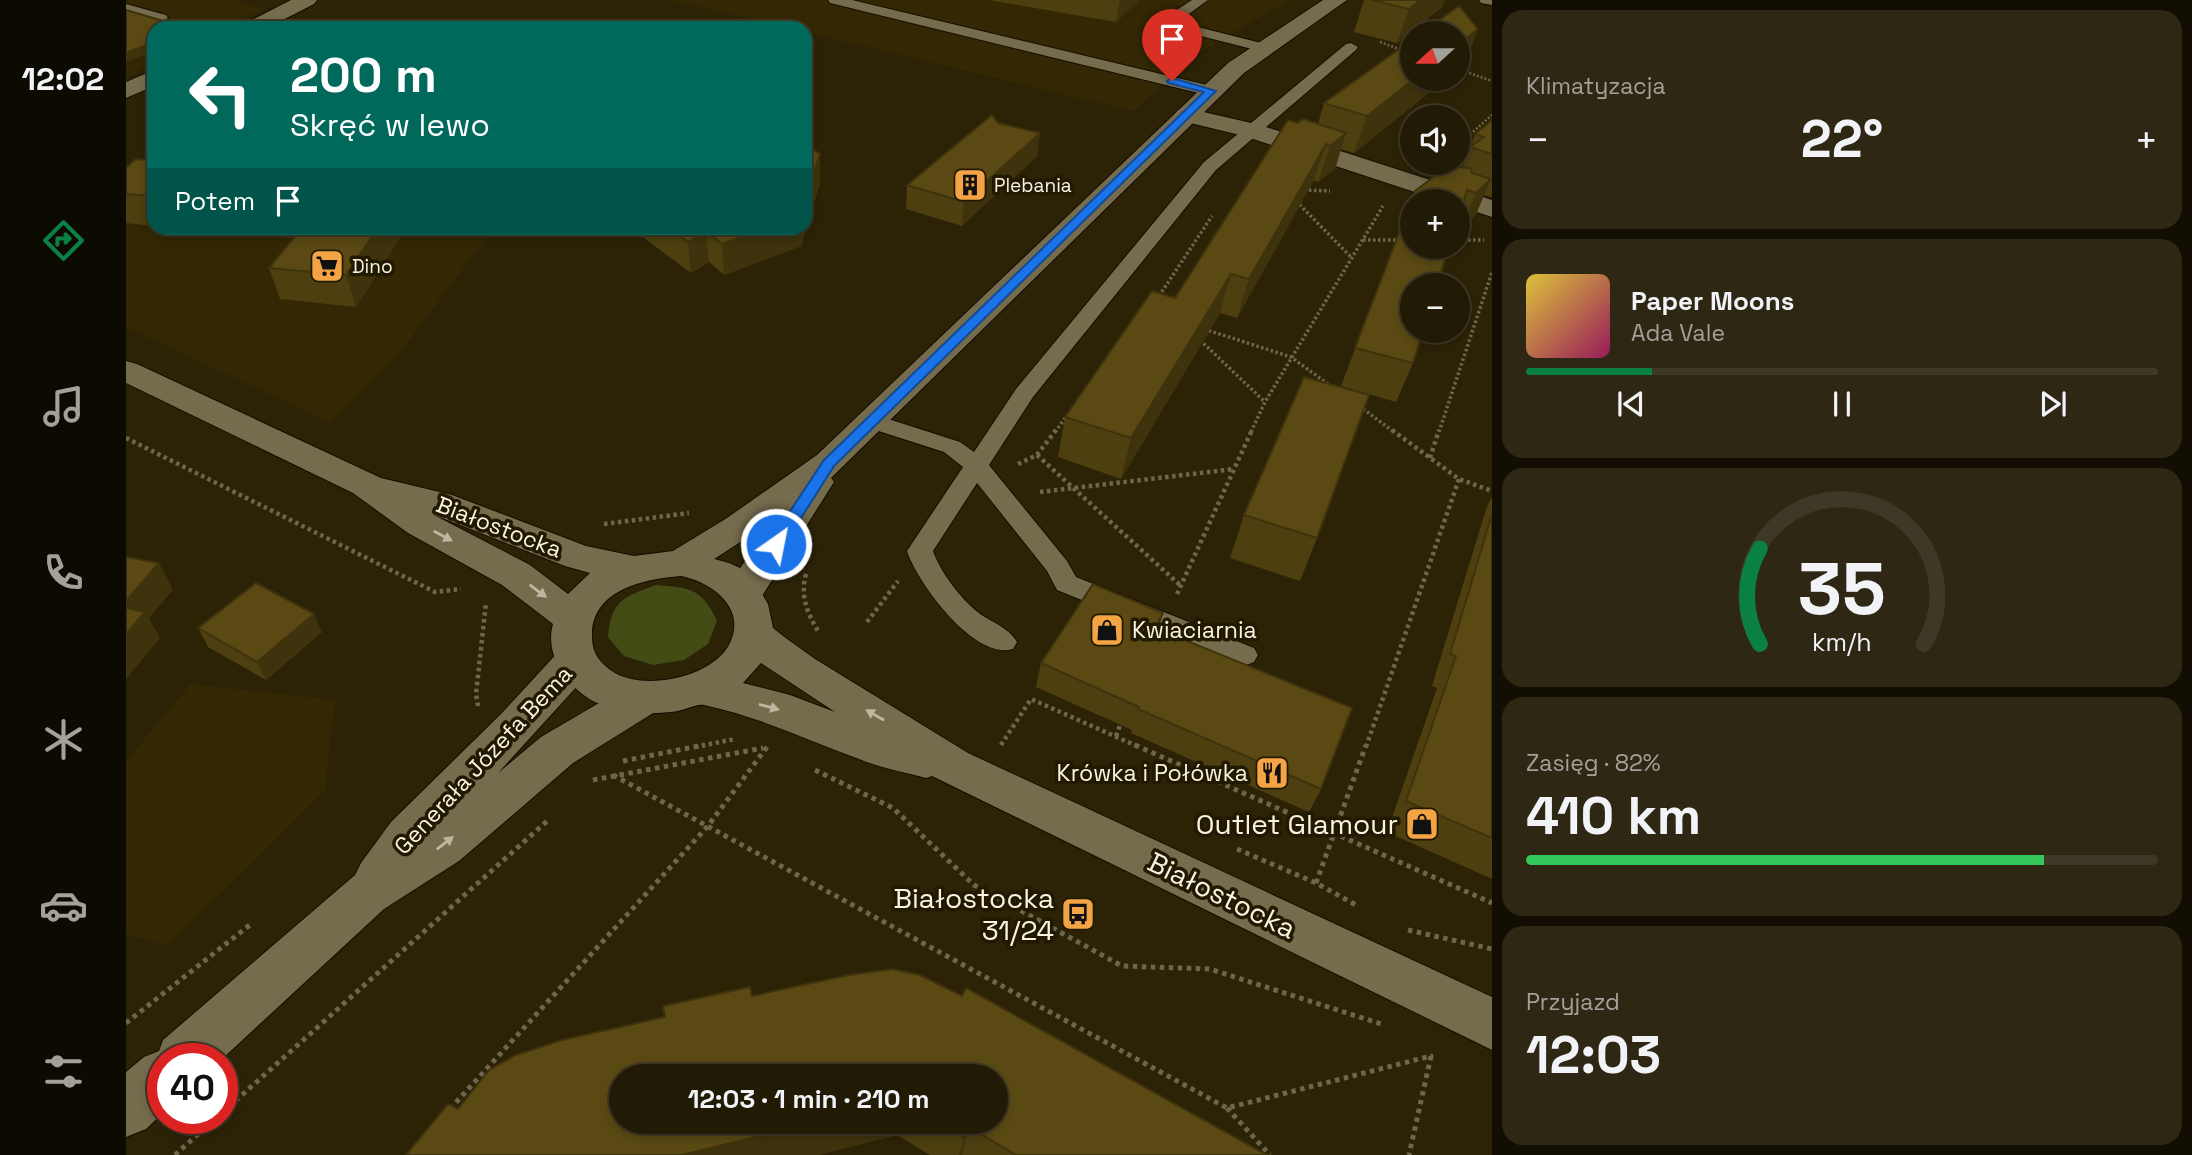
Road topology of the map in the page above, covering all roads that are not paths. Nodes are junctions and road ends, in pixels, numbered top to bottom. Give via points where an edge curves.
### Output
1 (307, 0) edge
2 (835, 0) edge
3 (1201, 0) edge
4 (1337, 0) edge
5 (1486, 0) edge
6 (1492, 1) edge
7 (126, 8) edge
8 (162, 18) edge
9 (265, 21) edge
10 (1351, 47) dead end
11 (1264, 48) junction
12 (147, 80) edge
13 (126, 91) edge
14 (1211, 91) junction
15 (1186, 115) junction
16 (1251, 130) junction
17 (1492, 209) edge
18 (126, 371) edge
19 (871, 421) junction
20 (988, 480) junction
21 (366, 485) junction
22 (767, 526) junction
23 (681, 563) junction
24 (631, 569) junction
25 (743, 594) junction
26 (754, 634) junction
27 (575, 639) junction
28 (1003, 642) dead end
29 (1244, 655) dead end
30 (703, 689) junction
31 (643, 698) junction
32 (952, 766) junction
33 (367, 894) junction
34 (1492, 1024) edge
35 (200, 1043) edge
36 (147, 1090) edge
37 (126, 1109) edge

1 - 9 street
2 - 14 lane
3 - 11 lane via 1166,23
4 - 11 street
5 - 6 lane
7 - 8 lane
10 - 16 lane
11 - 14 street
12 - 13 street
14 - 15 street
15 - 16 street
15 - 19 street
16 - 17 street
16 - 20 lane via 1202,176 1024,394
18 - 21 street, Białostocka
19 - 20 lane via 952,447
19 - 22 street
20 - 28 lane via 920,551 925,566 964,616
20 - 29 lane via 1066,583
21 - 24 street, Białostocka via 439,503 578,557
21 -> 27 street, Białostocka via 421,524 516,575
22 - 23 street
22 - 25 street
23 - 24 street
23 - 25 street via 706,568
24 - 27 street via 606,580 586,598
25 - 26 street via 753,613
26 - 30 street via 745,655
32 -> 26 street, Białostocka via 816,681
27 - 31 street via 591,678 614,691
27 - 33 street, Generała Józefa Bema via 501,741 408,836
30 - 31 street via 674,697
30 -> 32 street, Białostocka via 790,712 875,747
33 -> 31 street, Generała Józefa Bema via 442,847 556,750
32 - 34 street, Białostocka
33 - 35 street, Generała Józefa Bema
36 - 37 street

